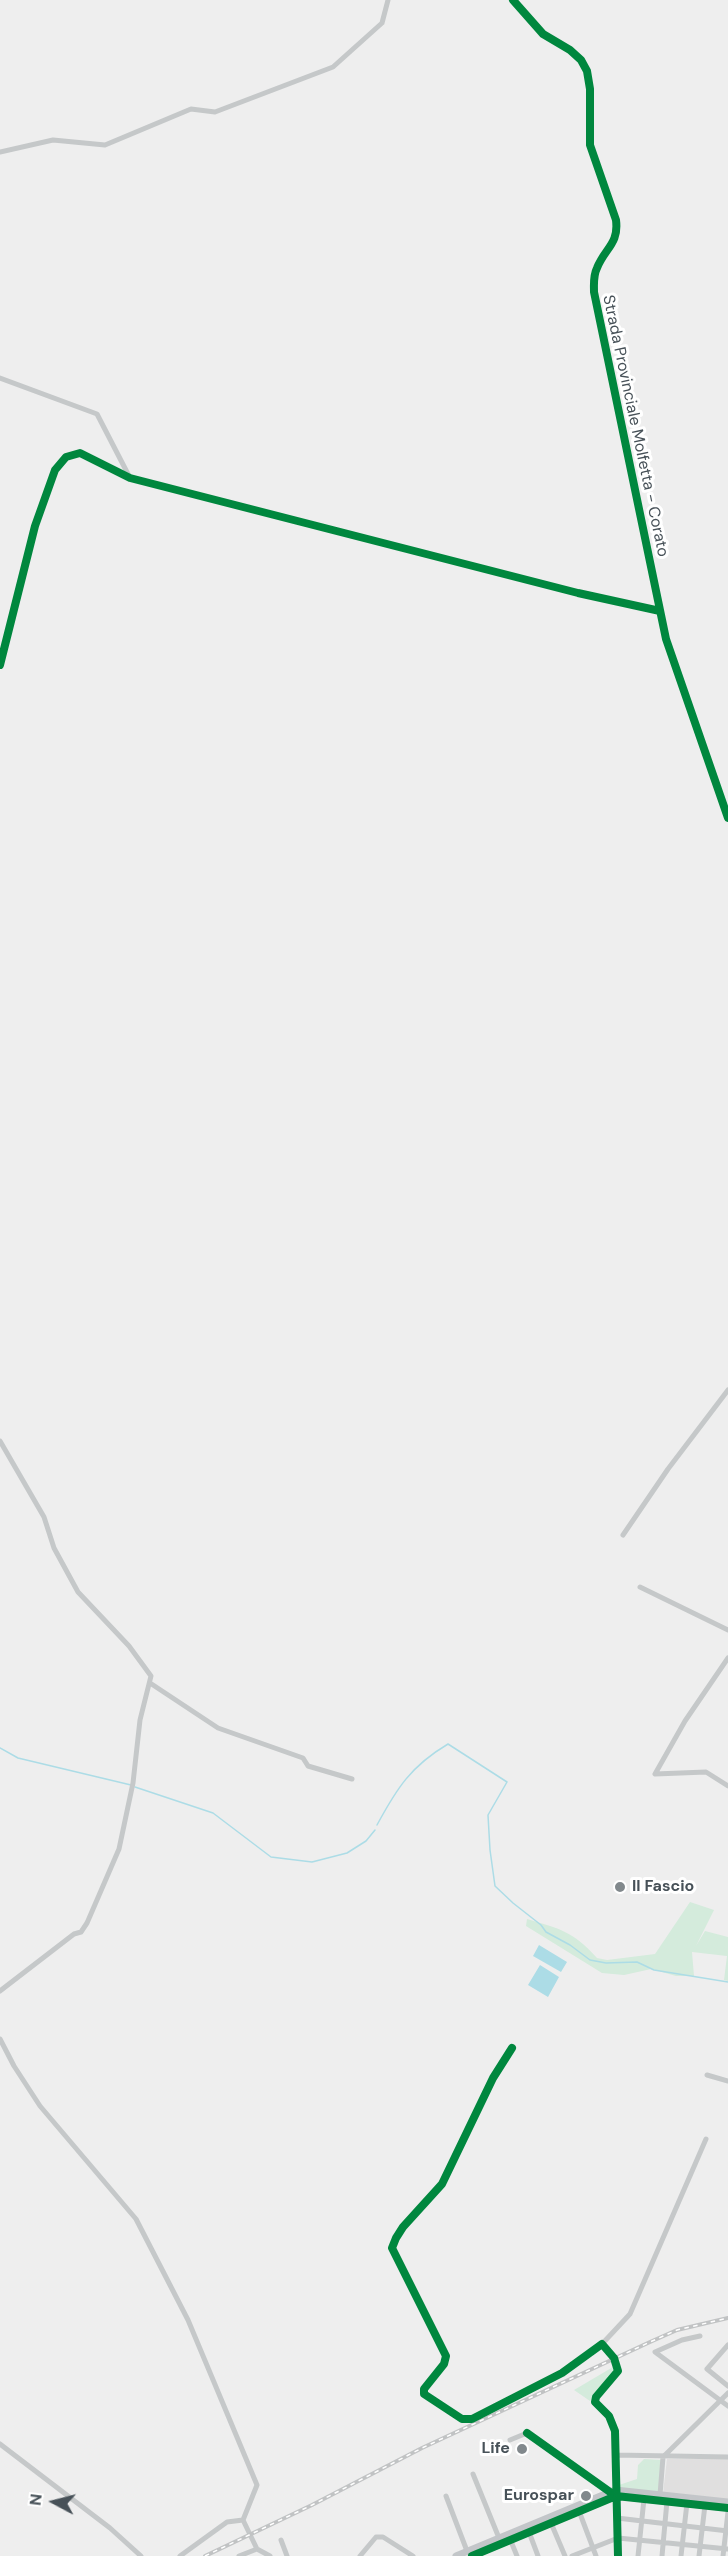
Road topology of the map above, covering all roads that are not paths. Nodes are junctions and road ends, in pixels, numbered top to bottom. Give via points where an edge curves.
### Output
1 (388, 0) edge
2 (513, 0) edge
3 (0, 152) edge
4 (0, 378) edge
5 (130, 478) junction
6 (660, 610) junction
7 (0, 665) edge
8 (728, 818) edge
9 (728, 1390) edge
10 (0, 1441) edge
11 (622, 1535) dead end
12 (640, 1587) dead end
13 (728, 1630) edge
14 (728, 1658) edge
15 (150, 1683) junction
16 (352, 1779) dead end
17 (728, 1786) edge
18 (0, 1991) edge
19 (0, 2039) edge
20 (512, 2048) dead end
21 (707, 2075) dead end
22 (728, 2081) edge
23 (706, 2139) dead end
24 (700, 2336) dead end
25 (602, 2344) junction
26 (728, 2345) edge
27 (728, 2386) edge
28 (728, 2393) edge
29 (722, 2401) junction
30 (728, 2406) edge
31 (510, 2440) dead end
32 (0, 2444) edge
33 (615, 2456) junction
34 (663, 2457) junction
35 (728, 2457) edge
36 (473, 2474) dead end
37 (613, 2493) junction
38 (660, 2495) junction
39 (446, 2496) dead end
40 (644, 2499) junction
41 (668, 2501) junction
42 (728, 2502) edge
43 (687, 2503) junction
44 (705, 2505) junction
45 (728, 2510) edge
46 (579, 2511) junction
47 (617, 2518) junction
48 (243, 2520) junction
49 (641, 2522) junction
50 (551, 2523) junction
51 (666, 2525) junction
52 (685, 2526) junction
53 (702, 2528) junction
54 (727, 2531) edge
55 (529, 2532) junction
56 (509, 2537) junction
57 (499, 2538) junction
58 (618, 2538) junction
59 (639, 2539) junction
60 (281, 2540) dead end
61 (664, 2542) junction
62 (683, 2543) junction
63 (700, 2546) junction
64 (593, 2548) junction
65 (257, 2549) junction
66 (726, 2549) edge
67 (470, 2554) edge
68 (485, 2554) edge
69 (141, 2556) edge
70 (180, 2556) edge
71 (239, 2556) edge
72 (256, 2556) edge
73 (270, 2556) edge
74 (287, 2556) edge
75 (360, 2556) edge
76 (413, 2556) edge
77 (458, 2556) edge
78 (517, 2556) edge
79 (538, 2556) edge
80 (565, 2556) edge
81 (572, 2556) edge
82 (596, 2556) edge
83 (618, 2556) edge
84 (638, 2556) edge
85 (662, 2556) edge
86 (681, 2556) edge
87 (699, 2556) edge
88 (723, 2556) edge

1 - 3 street via 382,23 333,67 216,112 191,109 105,146 53,140
2 - 6 street, Strada Provinciale Molfetta - Corato via 543,34 570,50 587,71 590,145 617,231 597,267 594,292
4 - 5 street via 97,414
5 - 6 street via 567,590
5 - 7 street via 80,453 66,457 55,470 35,526
6 - 8 street, Strada Provinciale Molfetta - Corato via 666,639
9 - 11 street
10 - 15 street via 44,1517 54,1548 78,1592 129,1646 150,1676
12 - 13 street
14 - 17 street via 655,1774 706,1772
15 - 16 street via 218,1728 303,1758 308,1766
15 - 18 street via 118,1849 81,1932
19 - 48 street via 40,2106 136,2219 188,2320 257,2485
20 - 25 street via 493,2078 442,2184 403,2227 392,2248 446,2356 424,2394 462,2420 468,2420 562,2373
21 - 22 street
23 - 25 street via 630,2314
24 - 29 street via 655,2352
25 - 33 street via 614,2358 618,2371 595,2402 613,2421
26 - 27 street via 707,2369
28 - 29 street
29 - 30 street
29 - 34 street
31 - 37 street via 527,2433
32 - 69 street
33 - 34 street
33 - 37 street
34 - 35 street
34 - 38 street
36 - 57 street
37 - 38 main road
37 - 40 main road
37 - 46 main road
37 - 47 street
37 - 56 main road
38 - 42 main road
39 - 67 street
40 - 41 main road
40 - 49 street
41 - 43 main road
41 - 51 street
43 - 44 main road
43 - 52 street
44 - 45 main road
44 - 53 street
45 - 54 street
46 - 50 main road
46 - 64 street
47 - 49 street
47 - 58 street
48 - 65 street
48 - 70 street via 226,2522
49 - 51 street
49 - 59 street
50 - 55 main road
50 - 80 street
51 - 52 street
51 - 61 street
52 - 53 street
52 - 62 street
53 - 54 street
53 - 63 street
54 - 66 street
55 - 56 main road
55 - 79 street
56 - 57 main road
56 - 68 main road
56 - 78 street
57 - 67 main road
58 - 59 street
58 - 64 street
58 - 83 street
59 - 61 street
59 - 84 street
60 - 74 street
61 - 62 street
61 - 85 street
62 - 63 street
62 - 86 street
63 - 66 street
63 - 87 street
64 - 81 street
64 - 82 street
65 - 71 street
65 - 72 street
65 - 73 street
66 - 88 street
67 - 68 main road
67 - 77 main road
75 - 76 street via 376,2537 383,2537

